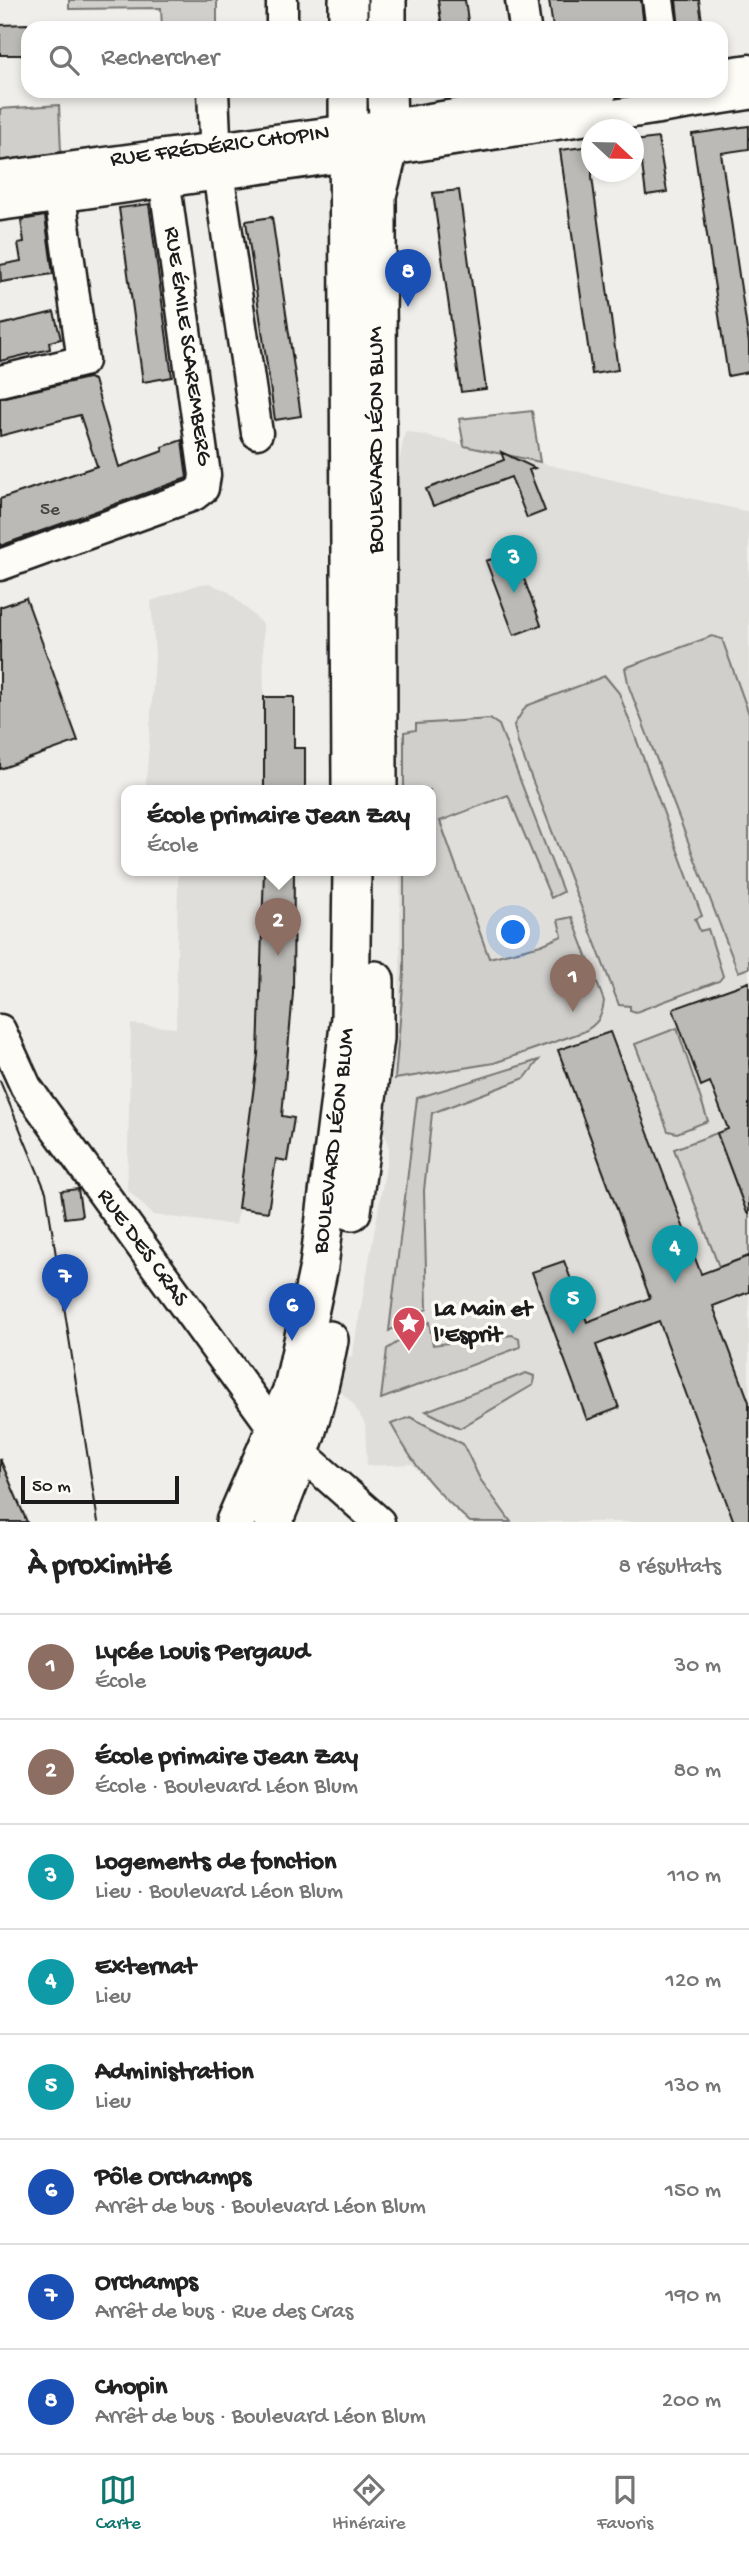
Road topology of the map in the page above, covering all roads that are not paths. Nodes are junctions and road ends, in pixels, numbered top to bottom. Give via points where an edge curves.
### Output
1 (282, 0) edge
2 (348, 0) edge
3 (387, 0) edge
4 (521, 0) edge
5 (658, 0) edge
6 (282, 21) edge
7 (348, 21) edge
8 (387, 21) edge
9 (524, 21) edge
10 (661, 21) edge
11 (749, 70) edge
12 (728, 73) edge
13 (749, 94) edge
14 (728, 95) edge
15 (213, 98) edge
16 (348, 98) edge
17 (572, 98) edge
18 (671, 99) edge
19 (537, 106) edge
20 (389, 122) edge
21 (347, 144) junction
22 (217, 159) junction
23 (163, 167) junction
24 (0, 177) edge
25 (60, 196) junction
26 (0, 205) edge
27 (0, 381) edge
28 (257, 433) dead end
29 (0, 565) edge
30 (352, 785) edge
31 (378, 785) edge
32 (352, 876) edge
33 (377, 876) edge
34 (0, 1030) edge
35 (288, 1441) junction
36 (235, 1522) edge
37 (255, 1522) edge
38 (273, 1522) edge
39 (379, 1522) edge

1 - 6 street
2 - 7 main road
3 - 8 main road
4 - 9 street
5 - 10 street
11 - 12 street
13 - 14 street, RUE FRÉDÉRIC CHOPIN
15 - 22 street
16 - 21 main road, BOULEVARD LÉON BLUM
17 - 19 street, RUE FRÉDÉRIC CHOPIN
18 - 19 street, RUE FRÉDÉRIC CHOPIN
19 - 20 street, RUE FRÉDÉRIC CHOPIN via 441,130
20 - 21 street, RUE FRÉDÉRIC CHOPIN
20 - 31 main road, BOULEVARD LÉON BLUM via 377,195
21 - 22 street, RUE FRÉDÉRIC CHOPIN
21 - 30 main road, BOULEVARD LÉON BLUM
22 - 23 street, RUE FRÉDÉRIC CHOPIN
22 - 28 street, RUE FRÉDÉRIC CHOPIN
23 - 24 street, RUE FRÉDÉRIC CHOPIN
23 - 25 street, RUE FRÉDÉRIC CHOPIN
23 - 29 street, RUE ÉMILE SCAREMBERG via 205,475 203,488
25 - 26 street, RUE FRÉDÉRIC CHOPIN
25 - 27 street via 83,361
32 - 35 main road, BOULEVARD LÉON BLUM via 350,1018 326,1219
33 - 35 main road, BOULEVARD LÉON BLUM via 375,1038 349,1234 317,1404
34 - 35 street, RUE DES CRAS via 26,1087
35 - 36 main road, BOULEVARD LÉON BLUM
35 - 37 main road, BOULEVARD LÉON BLUM
35 - 38 main road, BOULEVARD LÉON BLUM
35 - 39 street, RUE DES CRAS

